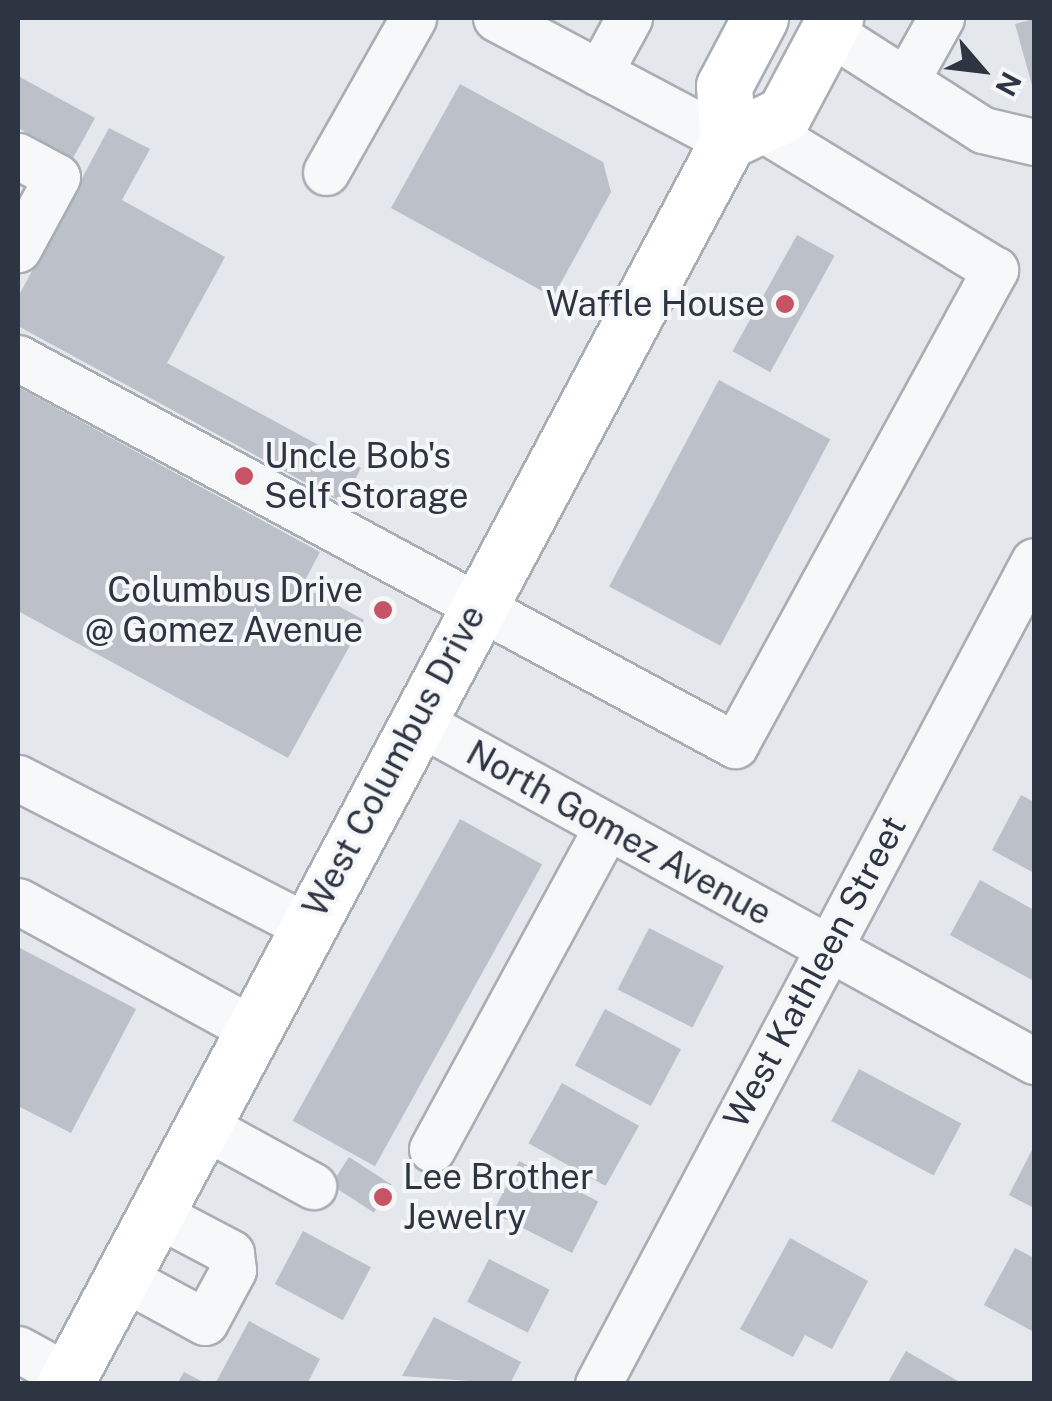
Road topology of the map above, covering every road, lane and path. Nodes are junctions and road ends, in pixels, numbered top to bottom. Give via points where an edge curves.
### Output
1 (413, 18) edge
2 (496, 18) edge
3 (630, 18) edge
4 (760, 18) edge
5 (941, 18) edge
6 (832, 24) edge
7 (599, 72) junction
8 (908, 77) junction
9 (744, 134) junction
10 (1034, 142) edge
11 (18, 156) edge
12 (326, 172) dead end
13 (18, 250) edge
14 (18, 358) edge
15 (1034, 561) edge
16 (475, 608) junction
17 (415, 720) junction
18 (18, 778) edge
19 (607, 827) junction
20 (18, 900) edge
21 (306, 926) junction
22 (827, 948) junction
23 (252, 1029) junction
24 (1034, 1061) edge
25 (202, 1125) junction
26 (432, 1149) dead end
27 (313, 1186) dead end
28 (155, 1212) junction
29 (122, 1277) junction
30 (18, 1350) edge
31 (67, 1380) edge
32 (598, 1384) edge

1 - 12 street
2 - 7 street
3 - 7 street
4 - 9 main road via 724,86
5 - 8 street
6 - 8 street
6 - 9 main road, West Columbus Drive via 784,114
7 - 9 street
8 - 10 street via 983,130
9 - 16 main road, West Columbus Drive
9 - 16 street via 995,270 736,744
11 - 13 street via 57,177
14 - 16 street
15 - 22 street, West Kathleen Street
16 - 17 main road, West Columbus Drive
17 - 19 street, North Gomez Avenue
17 - 21 main road, West Columbus Drive
18 - 21 street
19 - 22 street, North Gomez Avenue
19 - 26 street
20 - 23 street
21 - 23 main road, West Columbus Drive
22 - 24 street, North Gomez Avenue
22 - 32 street, West Kathleen Street
23 - 25 main road, West Columbus Drive
25 - 27 street
25 - 28 main road, West Columbus Drive
28 - 29 main road, West Columbus Drive
28 - 29 street via 230,1253 233,1270 205,1322
29 - 31 main road, West Columbus Drive
30 - 31 street

